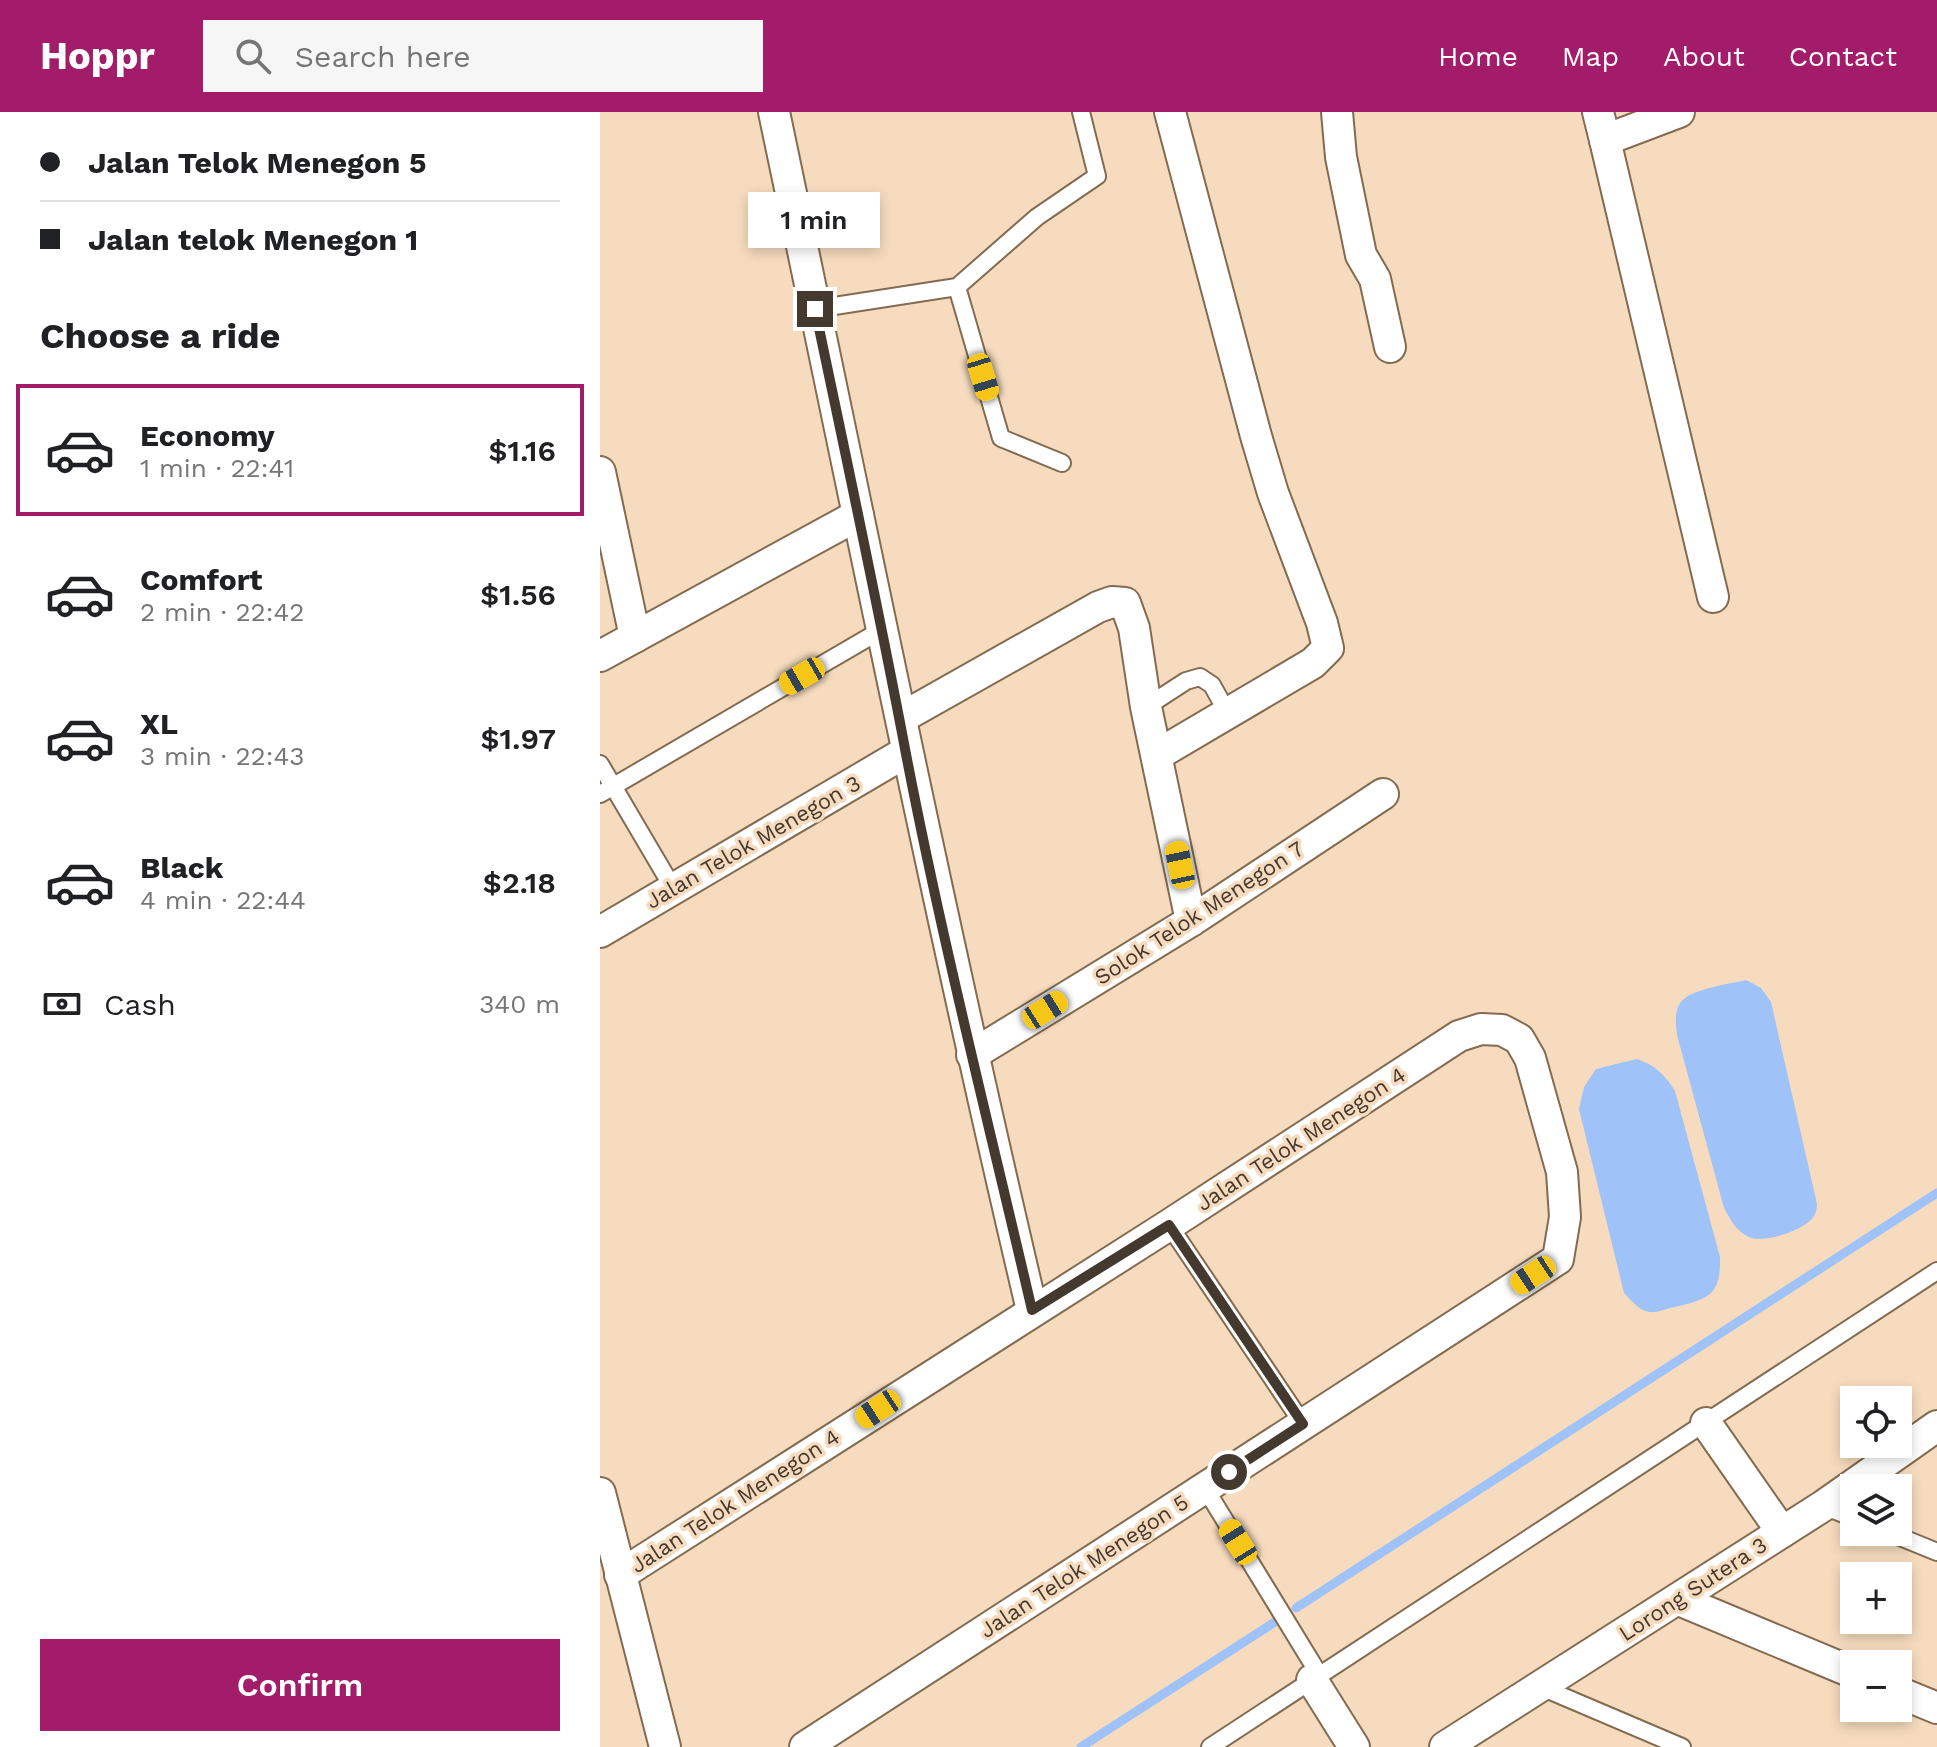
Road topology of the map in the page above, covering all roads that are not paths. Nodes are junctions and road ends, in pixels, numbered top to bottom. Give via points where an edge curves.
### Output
1 (774, 112) edge
2 (1081, 112) edge
3 (1170, 112) edge
4 (1337, 112) edge
5 (1679, 112) edge
6 (1601, 126) edge
7 (957, 287) junction
8 (815, 309) junction
9 (1390, 347) dead end
10 (1062, 463) dead end
11 (600, 472) edge
12 (858, 515) junction
13 (1713, 597) dead end
14 (883, 629) junction
15 (635, 637) junction
16 (600, 656) edge
17 (1146, 707) junction
18 (1227, 712) junction
19 (901, 718) junction
20 (906, 752) junction
21 (1157, 755) junction
22 (600, 764) edge
23 (606, 791) edge
24 (1383, 794) dead end
25 (673, 888) junction
26 (1191, 921) junction
27 (600, 932) edge
28 (1502, 1030) joint
29 (972, 1055) junction
30 (1169, 1225) junction
31 (1937, 1271) edge
32 (1032, 1310) junction
33 (1706, 1423) junction
34 (1303, 1424) junction
35 (1937, 1426) edge
36 (1205, 1488) junction
37 (600, 1493) edge
38 (1823, 1506) junction
39 (1840, 1513) edge
40 (1782, 1532) junction
41 (1912, 1542) edge
42 (1937, 1552) edge
43 (611, 1557) edge
44 (1679, 1600) junction
45 (1840, 1667) edge
46 (1316, 1678) junction
47 (1541, 1687) junction
48 (1912, 1698) edge
49 (1937, 1708) edge
50 (665, 1747) edge
51 (805, 1747) edge
52 (1210, 1747) edge
53 (1354, 1747) edge
54 (1445, 1747) edge
55 (1682, 1747) edge

1 - 8 street
2 - 7 lane via 1097,176 1037,217
3 - 18 street via 1256,436 1328,648 1313,663
4 - 9 street via 1361,255 1375,279
5 - 6 street
6 - 13 street
7 - 8 lane
7 - 10 lane via 1001,438
8 - 12 street
11 - 15 street
12 - 14 street
12 - 15 street
14 - 19 street
14 - 23 lane
15 - 16 street
17 - 18 lane via 1200,677 1212,685
17 - 19 street via 1130,613 1125,603 1112,602
17 - 21 street
18 - 21 street
19 - 20 street
20 - 25 street, Jalan Telok Menegon 3
20 - 29 street
21 - 26 street
22 - 23 lane
23 - 25 lane
24 - 26 street, Solok Telok Menegon 7
25 - 27 street, Jalan Telok Menegon 3
26 - 29 street, Solok Telok Menegon 7
28 - 30 street, Jalan Telok Menegon 4 via 1459,1036
28 - 34 street, Jalan Telok Menegon 5 via 1519,1039 1530,1058 1562,1172 1565,1217 1558,1259
29 - 32 street
30 - 32 street, Jalan Telok Menegon 4
30 - 34 lane
31 - 33 lane
32 - 43 street, Jalan Telok Menegon 4
33 - 40 street
33 - 46 lane
34 - 36 street, Jalan Telok Menegon 5
35 - 38 street, Lorong Sutera 3
36 - 46 lane
36 - 51 street, Jalan Telok Menegon 5
37 - 43 street
38 - 39 lane
38 - 40 street, Lorong Sutera 3
40 - 44 street, Lorong Sutera 3
41 - 42 lane
43 - 50 street
44 - 45 street
44 - 47 street, Lorong Sutera 3
46 - 52 lane
46 - 53 street
47 - 54 street, Lorong Sutera 3
47 - 55 lane
48 - 49 street

